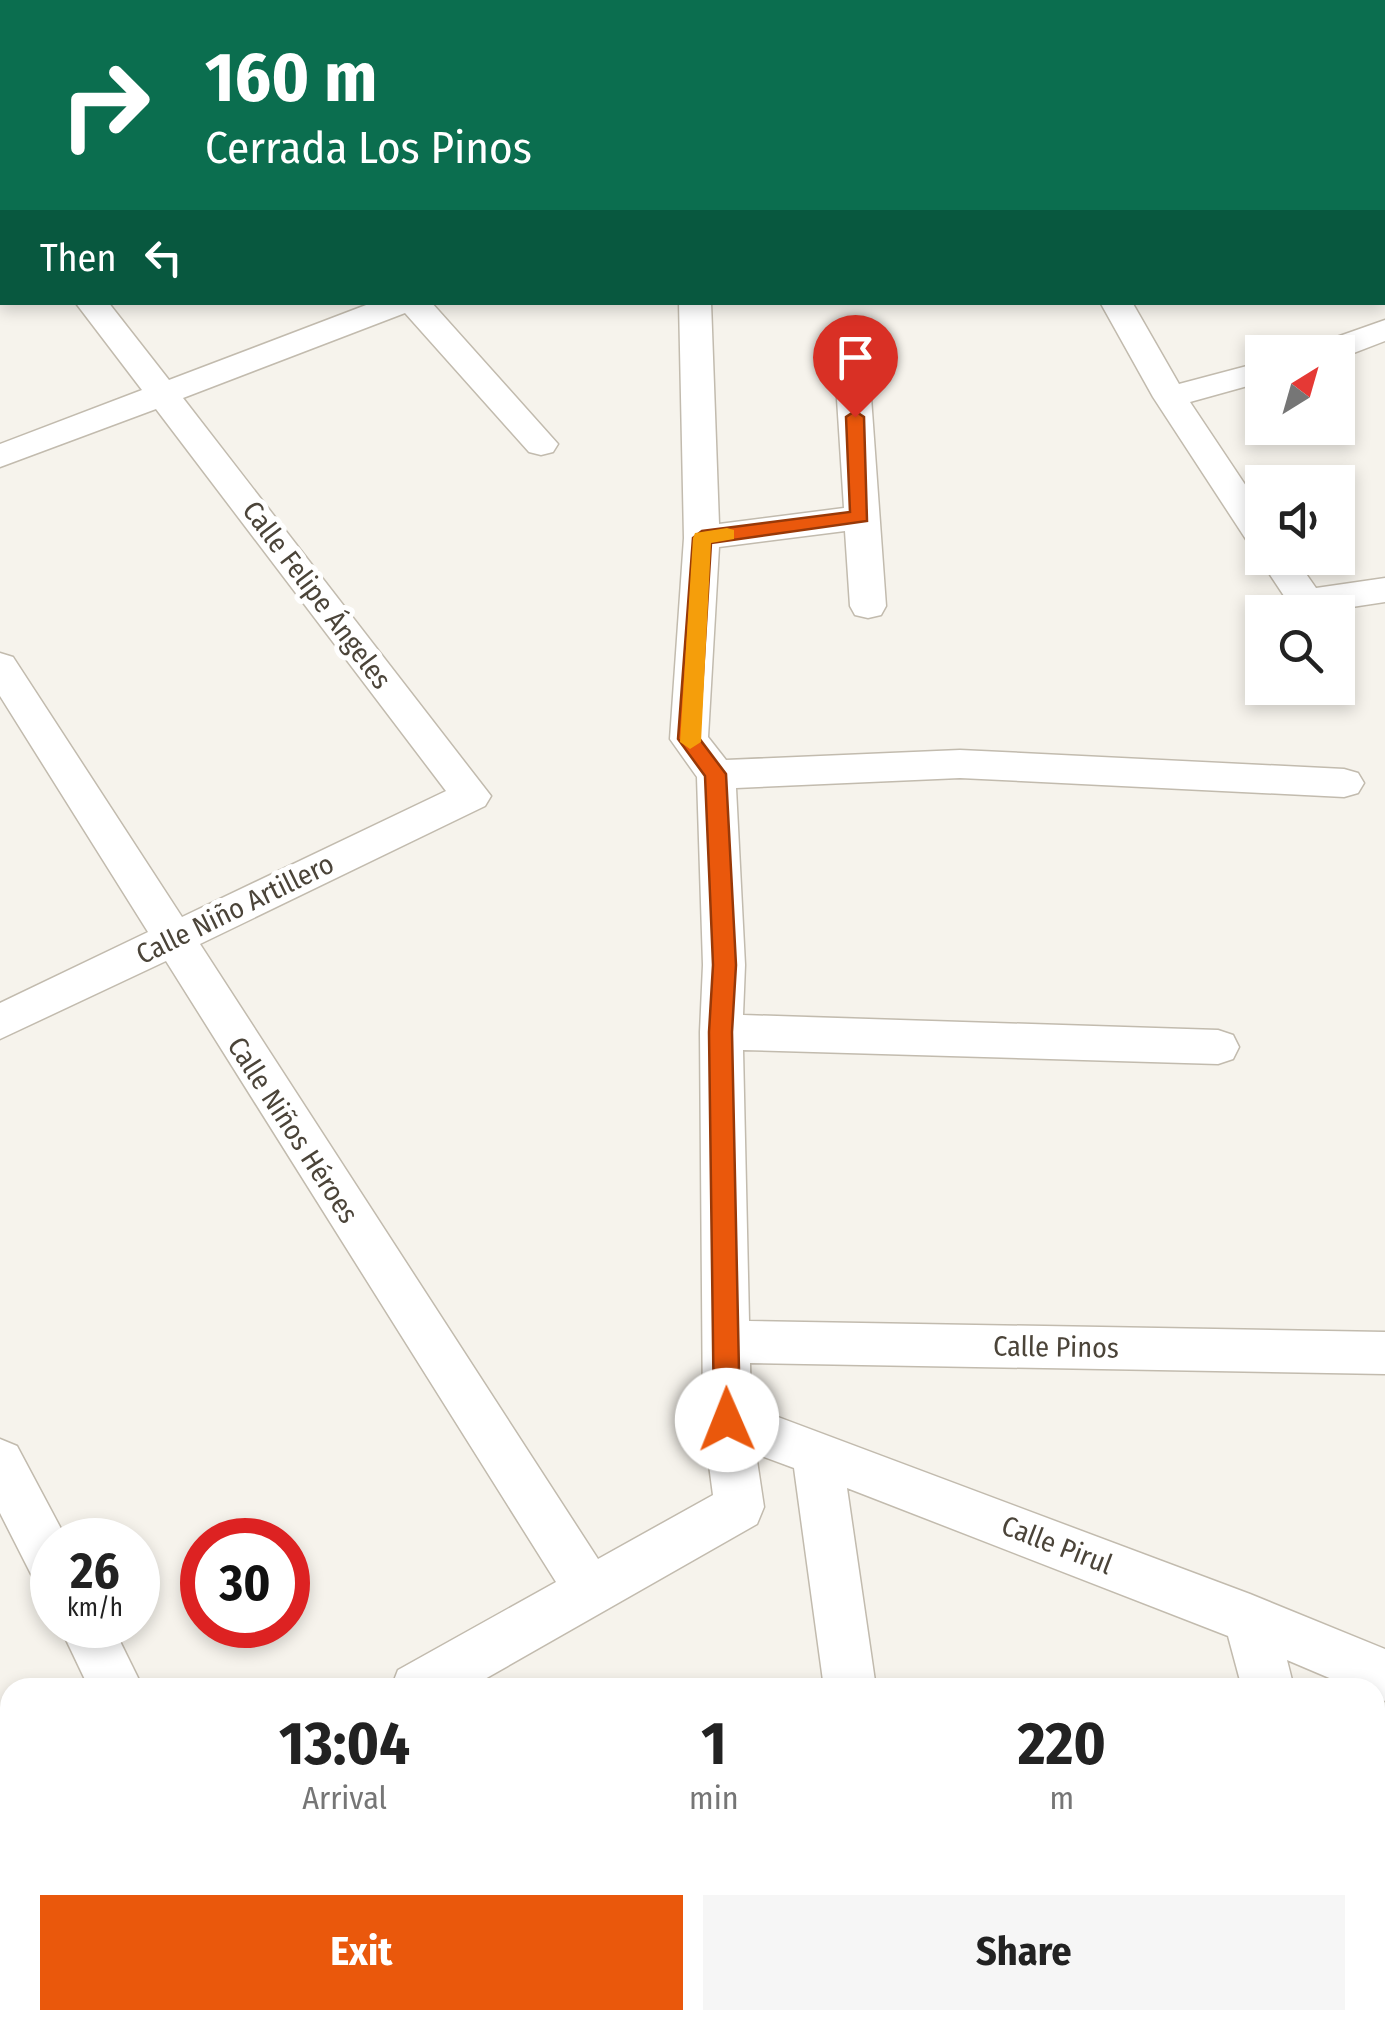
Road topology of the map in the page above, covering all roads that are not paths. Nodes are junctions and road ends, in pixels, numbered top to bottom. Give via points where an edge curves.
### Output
1 (93, 305) edge
2 (397, 305) edge
3 (416, 305) edge
4 (696, 305) edge
5 (1118, 305) edge
6 (1385, 330) edge
7 (1355, 341) edge
8 (1245, 377) edge
9 (853, 383) dead end
10 (163, 394) junction
11 (1170, 397) junction
12 (541, 444) dead end
13 (0, 456) edge
14 (1245, 510) edge
15 (860, 516) junction
16 (702, 538) junction
17 (1288, 575) edge
18 (1385, 590) edge
19 (868, 606) dead end
20 (0, 666) edge
21 (716, 774) junction
22 (1344, 783) dead end
23 (470, 796) joint
24 (172, 940) junction
25 (0, 1022) edge
26 (721, 1032) junction
27 (1218, 1047) dead end
28 (726, 1342) junction
29 (1385, 1353) edge
30 (727, 1420) junction
31 (817, 1454) junction
32 (0, 1462) edge
33 (30, 1520) edge
34 (590, 1592) junction
35 (1250, 1619) junction
36 (96, 1648) edge
37 (1385, 1675) edge
38 (112, 1678) edge
39 (435, 1678) edge
40 (849, 1678) edge
41 (1265, 1678) edge

1 - 10 street, Calle Felipe Ángeles
2 - 10 street
3 - 12 street
4 - 16 street
5 - 11 street
6 - 7 street
8 - 11 street
9 - 15 street
10 - 13 street
10 - 23 street, Calle Felipe Ángeles
11 - 14 street
15 - 16 street
15 - 19 street
16 - 21 street via 688,739
17 - 18 street via 1306,602
20 - 24 street, Calle Niños Héroes
21 - 22 street via 960,764
21 - 26 street
23 - 24 street, Calle Niño Artillero
24 - 25 street, Calle Niño Artillero
24 - 34 street, Calle Niños Héroes
26 - 27 street
26 - 28 street
28 - 29 street, Calle Pinos
28 - 30 street
30 - 31 street, Calle Pirul
30 - 34 street via 738,1507
31 - 35 street, Calle Pirul
31 - 40 street
32 - 33 street
34 - 39 street
35 - 37 street, Calle Pirul
35 - 41 street
36 - 38 street

